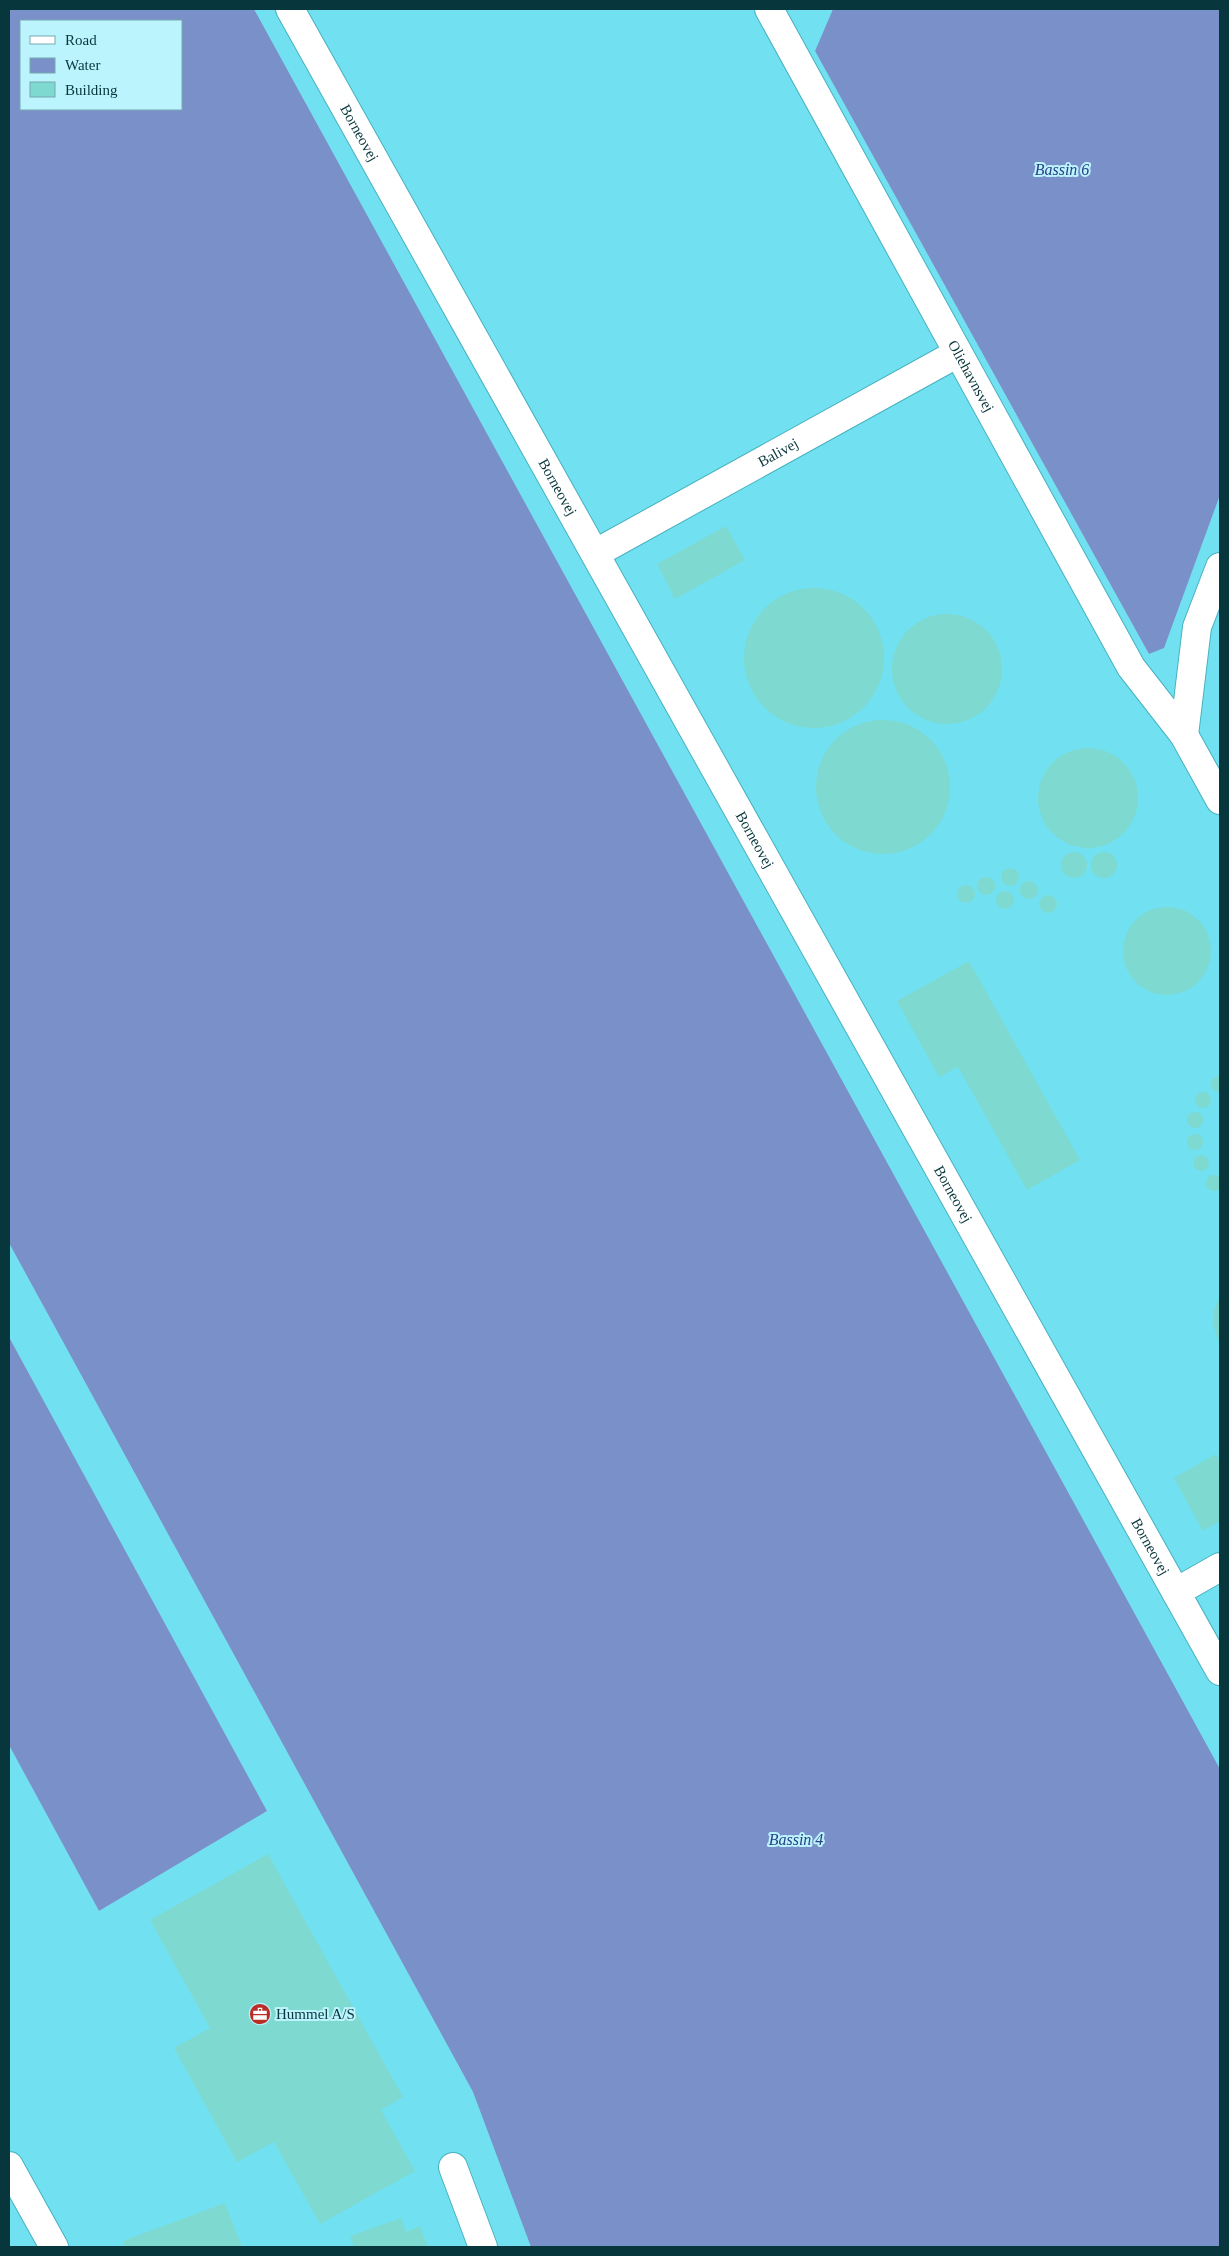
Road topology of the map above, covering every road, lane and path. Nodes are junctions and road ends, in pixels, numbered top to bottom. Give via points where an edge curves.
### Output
1 (290, 9) edge
2 (769, 9) edge
3 (958, 353) junction
4 (596, 553) junction
5 (1220, 567) edge
6 (1184, 734) junction
7 (1220, 800) edge
8 (1220, 1567) edge
9 (1176, 1592) junction
10 (1220, 1671) edge
11 (9, 2166) edge
12 (453, 2167) dead end
13 (54, 2247) edge
14 (483, 2247) edge

1 - 4 street, Borneovej
2 - 3 street, Oliehavnsvej
3 - 4 street, Balivej
3 - 6 street, Oliehavnsvej via 1131,667
4 - 9 street, Borneovej
5 - 6 street via 1197,626
6 - 7 street, Oliehavnsvej
8 - 9 street
9 - 10 street, Borneovej
11 - 13 street
12 - 14 street

